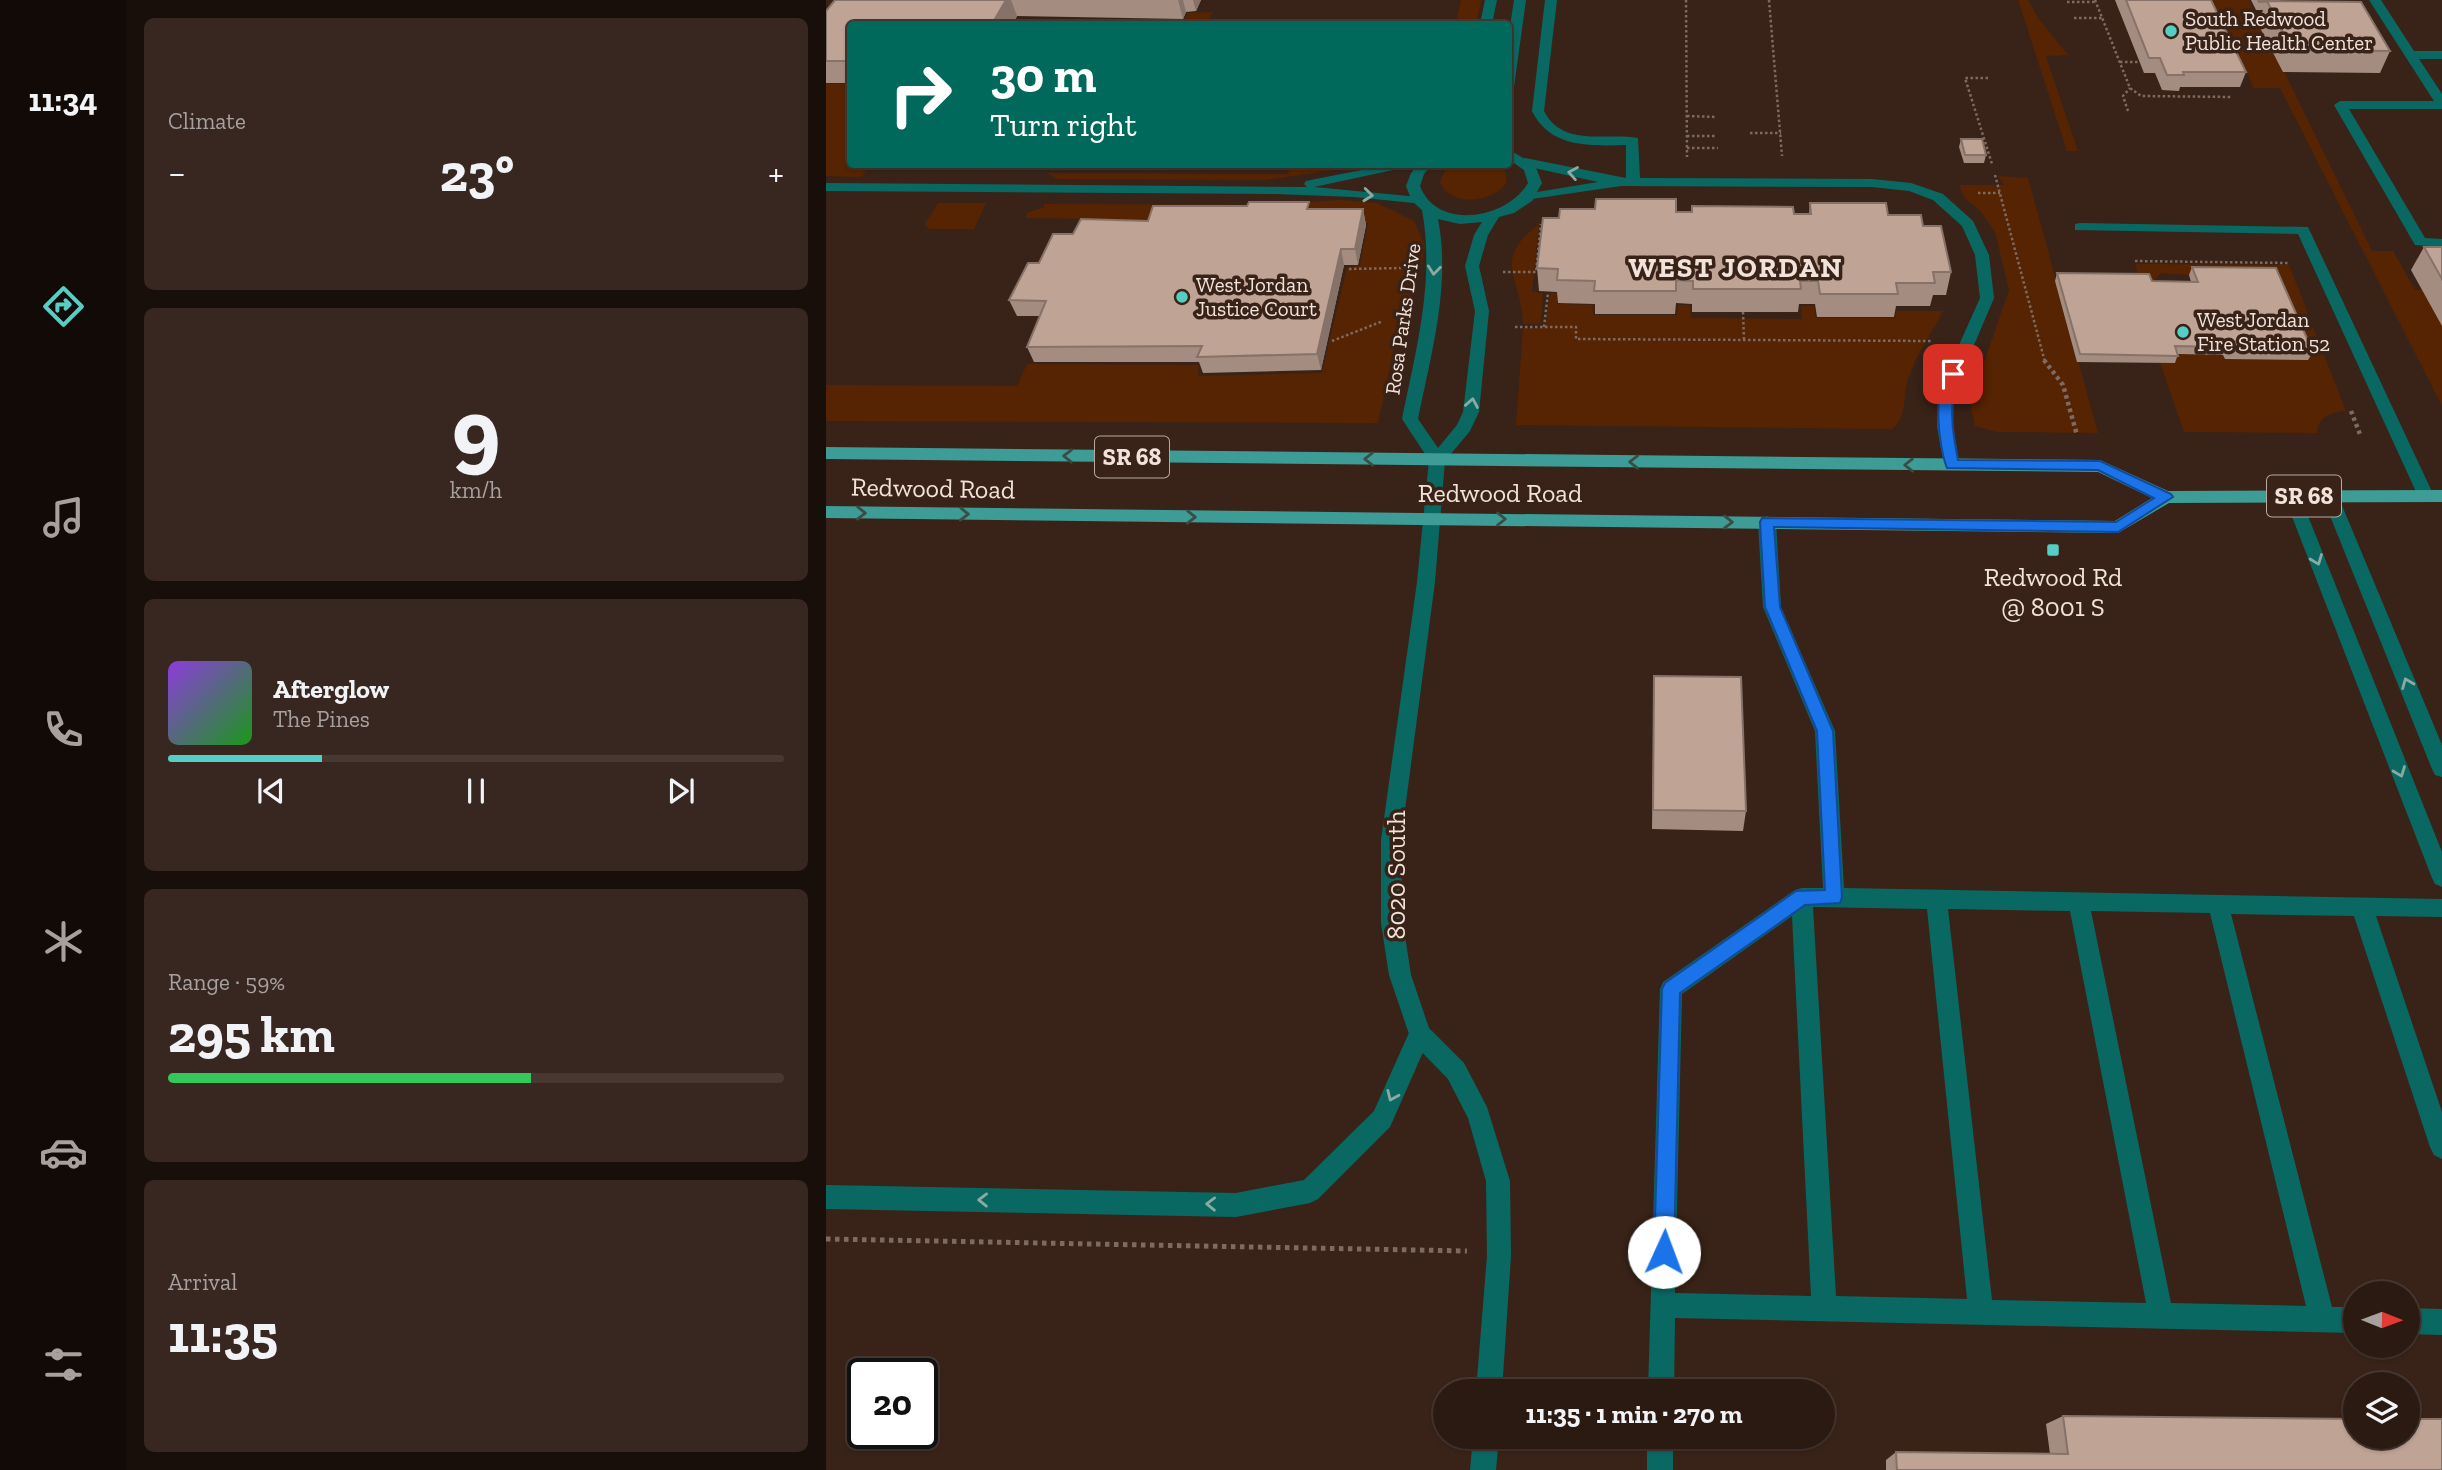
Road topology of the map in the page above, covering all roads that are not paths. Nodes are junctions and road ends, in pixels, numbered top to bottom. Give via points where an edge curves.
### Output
1 (1490, 0) edge
2 (1520, 0) edge
3 (1551, 0) edge
4 (2375, 0) edge
5 (1486, 21) edge
6 (2410, 55) junction
7 (2442, 55) edge
8 (1512, 58) edge
9 (2442, 104) edge
10 (1512, 152) edge
11 (1525, 162) junction
12 (1394, 168) edge
13 (1423, 168) edge
14 (1627, 182) junction
15 (826, 187) edge
16 (1276, 190) junction
17 (1530, 197) junction
18 (1424, 205) junction
19 (1493, 216) junction
20 (2080, 227) dead end
21 (2442, 243) edge
22 (826, 453) edge
23 (1437, 460) junction
24 (1952, 465) junction
25 (2292, 496) junction
26 (2330, 496) junction
27 (2434, 496) edge
28 (2166, 497) junction
29 (826, 512) edge
30 (1432, 519) junction
31 (1767, 522) junction
32 (2442, 769) edge
33 (2442, 878) edge
34 (1802, 897) junction
35 (1834, 897) junction
36 (1937, 900) junction
37 (2080, 902) junction
38 (2218, 904) junction
39 (2362, 907) junction
40 (2442, 908) edge
41 (1420, 1034) junction
42 (2442, 1147) edge
43 (826, 1197) edge
44 (1662, 1305) junction
45 (1824, 1309) junction
46 (1981, 1312) junction
47 (2161, 1316) junction
48 (2322, 1320) junction
49 (2343, 1320) edge
50 (2420, 1321) edge
51 (2442, 1322) edge
52 (1490, 1379) edge
53 (1661, 1379) edge
54 (1485, 1449) edge
55 (1660, 1449) edge
56 (1483, 1470) edge
57 (1660, 1470) edge

1 - 5 street
2 - 8 street
3 - 14 street via 1538,111 1541,123 1569,137 1633,141
4 - 6 street
6 - 7 street
6 - 9 street
9 - 21 street via 2340,105 2420,242
10 - 11 street
14 -> 11 street
11 - 17 street via 1535,173 1536,186
12 - 16 street
13 - 18 street, Rosa Parks Drive via 1413,186
14 - 17 street
14 - 24 street via 1872,184 1927,191 1949,205 1968,224 1982,255 1987,298 1946,392 1945,428
15 - 16 street
16 -> 18 street via 1354,193
17 - 19 street
18 - 19 street via 1447,216
18 -> 23 street, Rosa Parks Drive via 1435,232 1436,249 1427,331 1410,419
23 -> 19 street via 1471,412 1482,311 1472,266 1481,234
20 - 27 street via 2303,230
23 -> 22 main road, Redwood Road / SR 68
24 -> 23 main road, Redwood Road / SR 68
23 - 30 street, 8020 South
24 - 28 main road, Redwood Road / SR 68 via 2100,466
25 - 26 main road, Redwood Road / SR 68
25 - 28 main road, Redwood Road / SR 68
25 -> 33 street
26 - 27 main road, Redwood Road / SR 68
32 -> 26 lane
28 - 31 main road, Redwood Road / SR 68 via 2118,527
29 -> 30 main road, Redwood Road / SR 68
30 -> 31 main road, Redwood Road / SR 68
30 - 41 street, 8020 South via 1391,840 1392,923 1400,975
31 - 35 street via 1772,607 1825,731
34 - 35 street
34 - 44 street via 1671,989
34 - 45 street
35 - 36 street
36 - 37 street
36 - 46 street
37 - 38 street
37 - 47 street
38 - 39 street
38 - 48 street
39 - 40 street
39 - 42 street
41 -> 43 street via 1382,1119 1310,1191 1236,1205
41 - 52 street, 8020 South via 1456,1071 1479,1115 1498,1181 1499,1256
44 - 45 street
44 - 53 street
45 - 46 street
46 - 47 street
47 - 48 street
48 - 49 street
50 - 51 street
54 - 56 street
55 - 57 street

